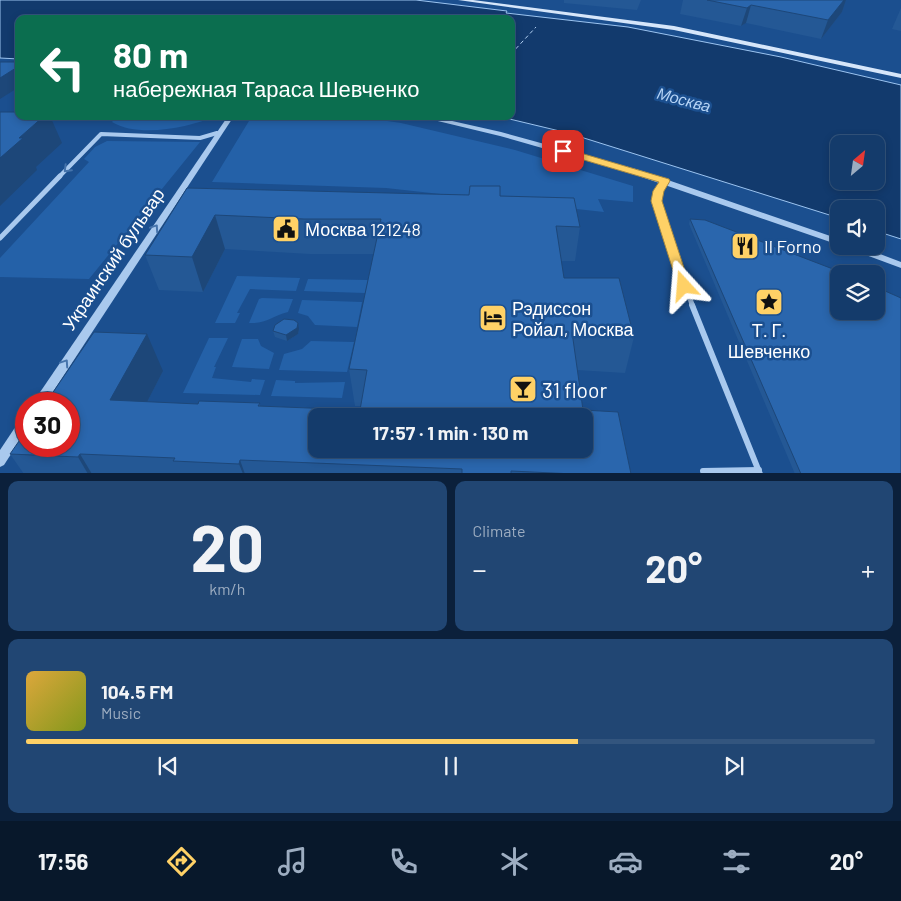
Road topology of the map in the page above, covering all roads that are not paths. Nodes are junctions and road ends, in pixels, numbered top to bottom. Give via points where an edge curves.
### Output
1 (461, 0) edge
2 (505, 0) edge
3 (780, 43) dead end
4 (825, 52) dead end
5 (900, 73) edge
6 (228, 120) edge
7 (436, 120) edge
8 (217, 134) junction
9 (665, 181) junction
10 (0, 238) edge
11 (830, 239) edge
12 (876, 255) edge
13 (901, 264) edge
14 (46, 392) edge
15 (15, 438) edge
16 (0, 461) edge
17 (703, 471) dead end
18 (759, 472) edge

1 - 5 main road via 665,26
2 - 3 main road via 642,17
4 - 5 main road
6 - 8 street, Украинский бульвар
7 - 9 street via 579,155
8 -> 10 street via 200,138 101,134
14 -> 8 street, Украинский бульвар
9 - 11 street
9 - 18 street via 656,201 659,213 684,286
12 - 13 street
15 - 16 street
17 - 18 street

